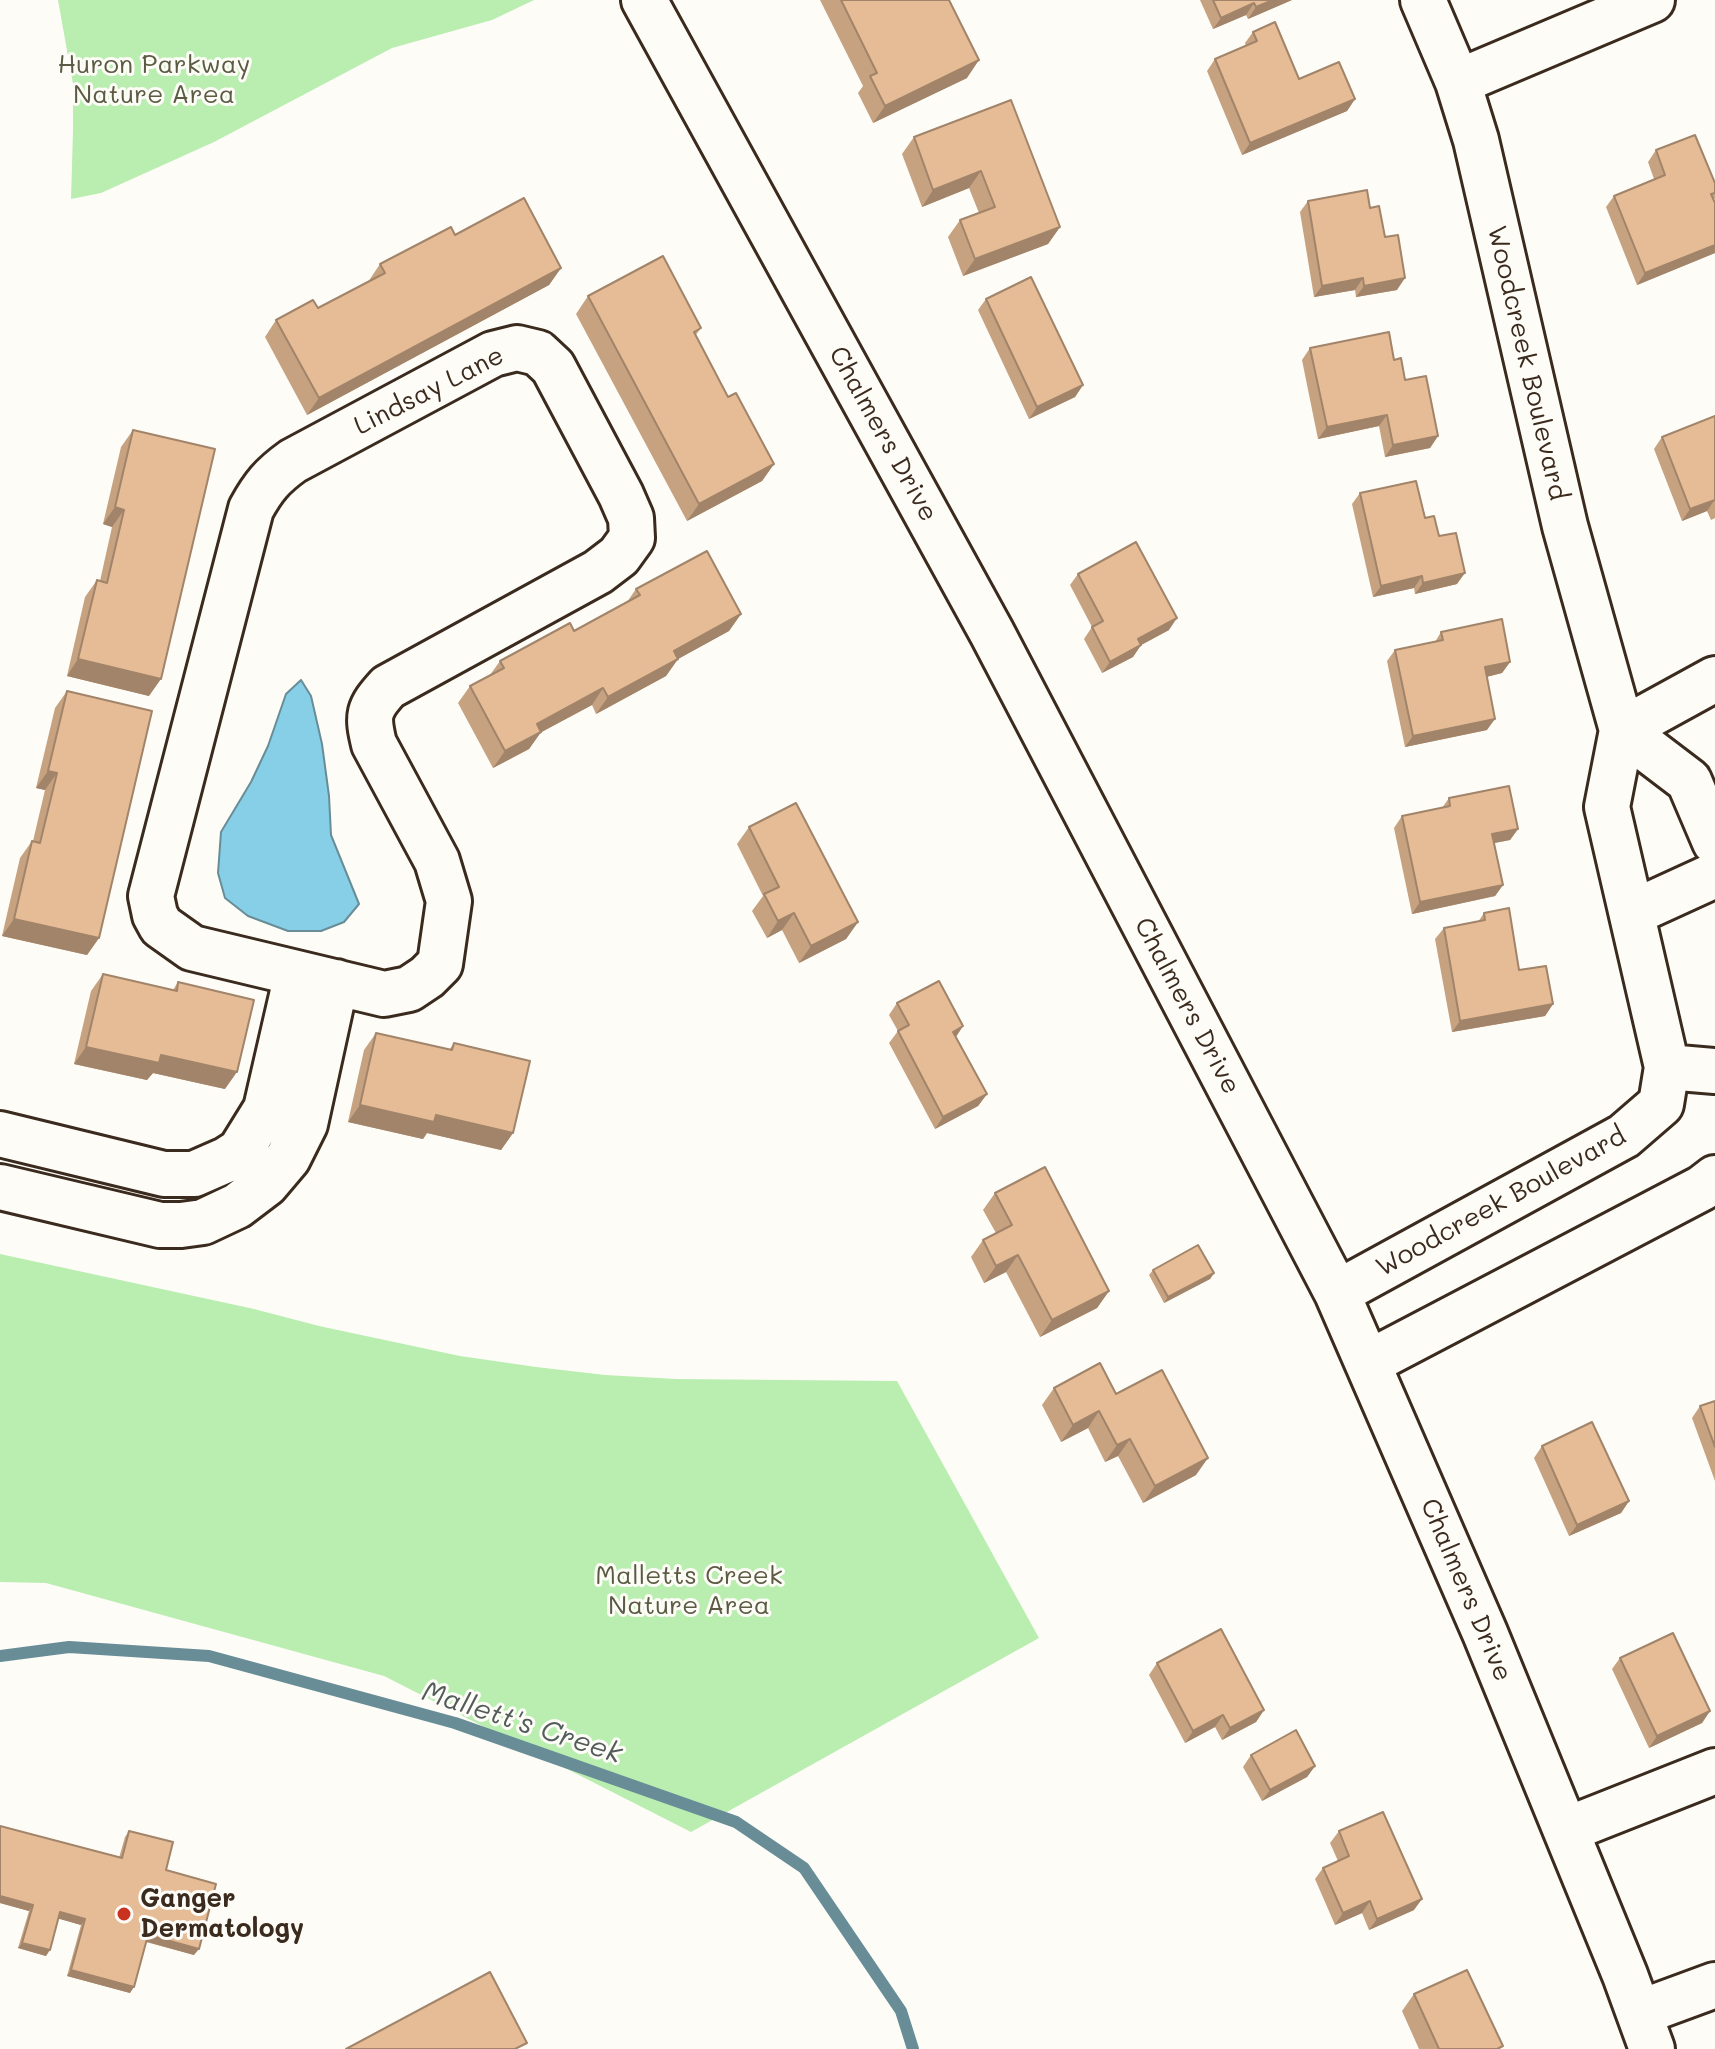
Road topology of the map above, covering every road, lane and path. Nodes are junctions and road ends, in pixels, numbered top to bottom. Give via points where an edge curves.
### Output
1 (644, 0) edge
2 (1423, 0) edge
3 (1652, 0) edge
4 (1458, 82) junction
5 (1715, 679) edge
6 (1622, 730) junction
7 (1715, 842) edge
8 (1715, 875) edge
9 (1632, 913) junction
10 (317, 978) junction
11 (1667, 1067) junction
12 (1715, 1071) edge
13 (0, 1134) edge
14 (48, 1145) junction
15 (1715, 1178) edge
16 (18, 1191) edge
17 (1337, 1293) junction
18 (1368, 1363) junction
19 (1715, 1771) edge
20 (1566, 1830) junction
21 (1715, 1985) edge
22 (1646, 2031) edge

1 - 17 street, Chalmers Drive via 992,633
2 - 4 street, Woodcreek Boulevard
3 - 4 street
4 - 6 street, Woodcreek Boulevard via 1565,526
5 - 6 street
6 - 7 street via 1689,781
6 - 9 street, Woodcreek Boulevard via 1607,807
8 - 9 street
9 - 11 street, Woodcreek Boulevard
10 - 10 street, Lindsay Lane via 384,994 409,989 440,964 449,901 437,861 374,744 369,723 373,703 388,687 598,572 632,538 621,495 553,367 538,353 517,348 493,354 293,461 273,475 251,509 151,896 161,926 192,948
10 - 14 street via 266,1109 240,1151 226,1160 194,1174 164,1174
10 - 16 street via 305,1124 288,1158 237,1206 203,1222 160,1225
11 - 12 street
11 - 17 street, Woodcreek Boulevard via 1661,1104 1624,1136
13 - 14 street
14 - 16 street
15 - 18 street
17 - 18 street, Chalmers Drive
18 - 20 street, Chalmers Drive
19 - 20 street
20 - 22 street, Chalmers Drive
21 - 22 street

